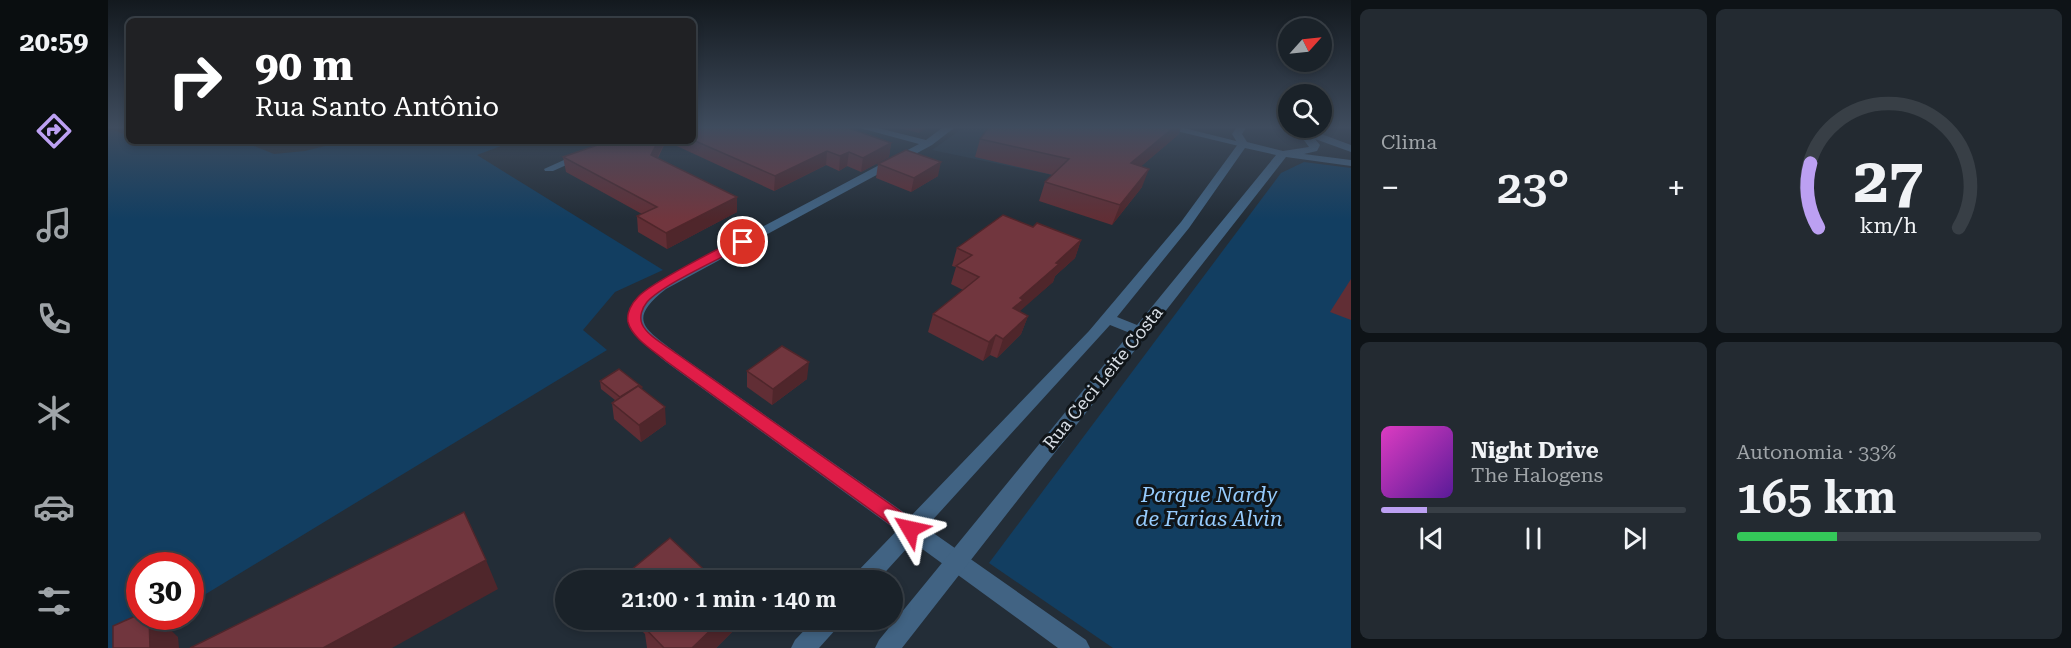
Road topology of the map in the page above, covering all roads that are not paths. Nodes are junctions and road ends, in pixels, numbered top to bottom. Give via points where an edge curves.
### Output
1 (574, 158) edge
2 (898, 158) edge
3 (1228, 158) edge
4 (1280, 158) edge
5 (1315, 158) edge
6 (1351, 163) edge
7 (549, 169) dead end
8 (1107, 318) junction
9 (1140, 332) junction
10 (910, 529) junction
11 (956, 561) junction
12 (873, 570) edge
13 (820, 630) edge
14 (803, 648) edge
15 (887, 648) edge
16 (1078, 648) edge

1 - 7 street
2 - 10 street via 661,286 635,310 635,322 642,333 672,358
3 - 8 street, Rua Ceci Leite Costa via 1185,225
4 - 9 street, Rua Ceci Leite Costa
5 - 6 street
8 - 9 street
8 - 10 street, Rua Ceci Leite Costa
9 - 11 street, Rua Ceci Leite Costa
10 - 11 street
10 - 12 street, Rua Ceci Leite Costa
11 - 15 street, Rua Ceci Leite Costa
11 - 16 street
13 - 14 street

